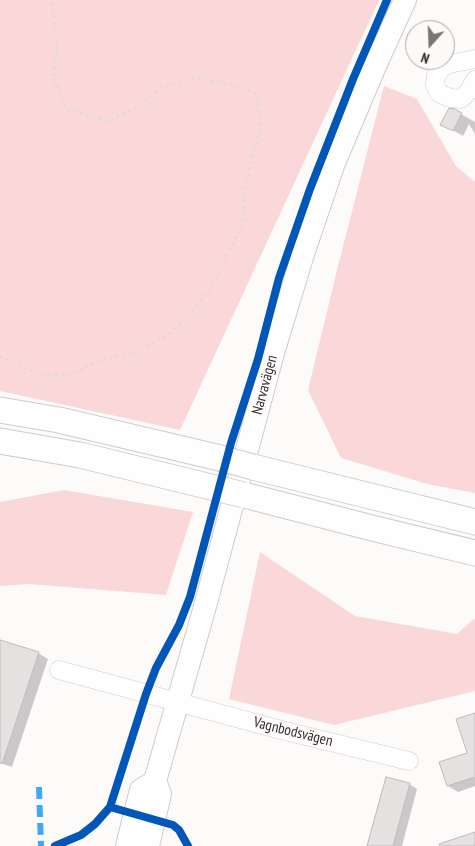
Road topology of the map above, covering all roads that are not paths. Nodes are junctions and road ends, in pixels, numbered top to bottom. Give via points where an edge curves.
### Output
1 (404, 0) edge
2 (475, 60) edge
3 (475, 80) edge
4 (0, 410) edge
5 (0, 441) edge
6 (475, 522) edge
7 (475, 552) edge
8 (59, 670) dead end
9 (178, 702) junction
10 (409, 761) dead end
11 (155, 781) junction
12 (127, 846) edge
13 (148, 846) edge

1 - 9 main road, Narvavägen via 334,163 303,254
2 - 3 street via 449,64 436,76 435,84 443,95 461,99
4 - 6 highway, bridge via 59,420
5 - 7 highway, bridge via 80,455
8 - 9 street, Vagnbodsvägen
9 - 10 street, Vagnbodsvägen
9 - 11 main road, Narvavägen
11 - 12 main road, Narvavägen via 141,790
11 - 13 main road, Narvavägen via 160,794

